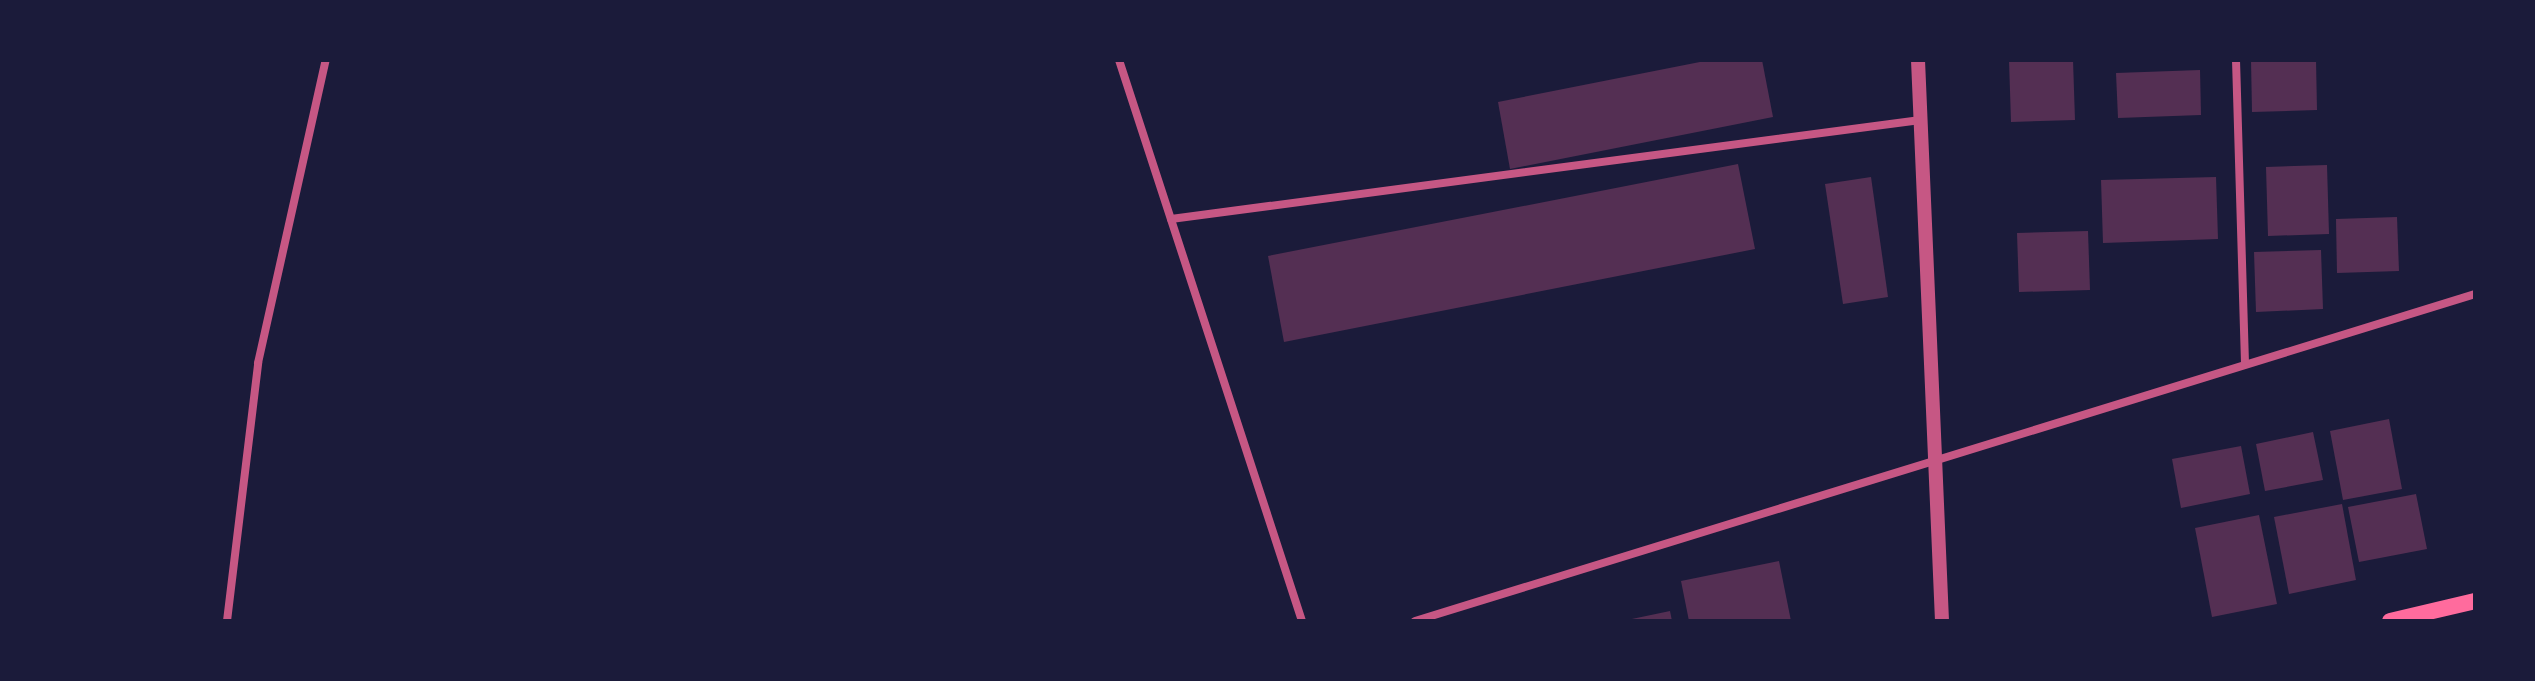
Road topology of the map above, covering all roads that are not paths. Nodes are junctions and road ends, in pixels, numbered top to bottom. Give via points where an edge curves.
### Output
1 (326, 60) edge
2 (1119, 60) edge
3 (1918, 60) edge
4 (2236, 60) edge
5 (1920, 120) junction
6 (1171, 219) junction
7 (2475, 294) edge
8 (2245, 362) junction
9 (1935, 461) junction
10 (2475, 601) edge
11 (227, 621) edge
12 (1302, 621) edge
13 (1415, 621) edge
14 (1942, 621) edge
15 (2390, 621) edge

1 - 11 street via 258,363
2 - 6 street
3 - 5 street
4 - 8 street
5 - 6 street
5 - 9 street
6 - 12 street
7 - 8 street
8 - 9 street
9 - 13 street
9 - 14 street
10 - 15 main road

